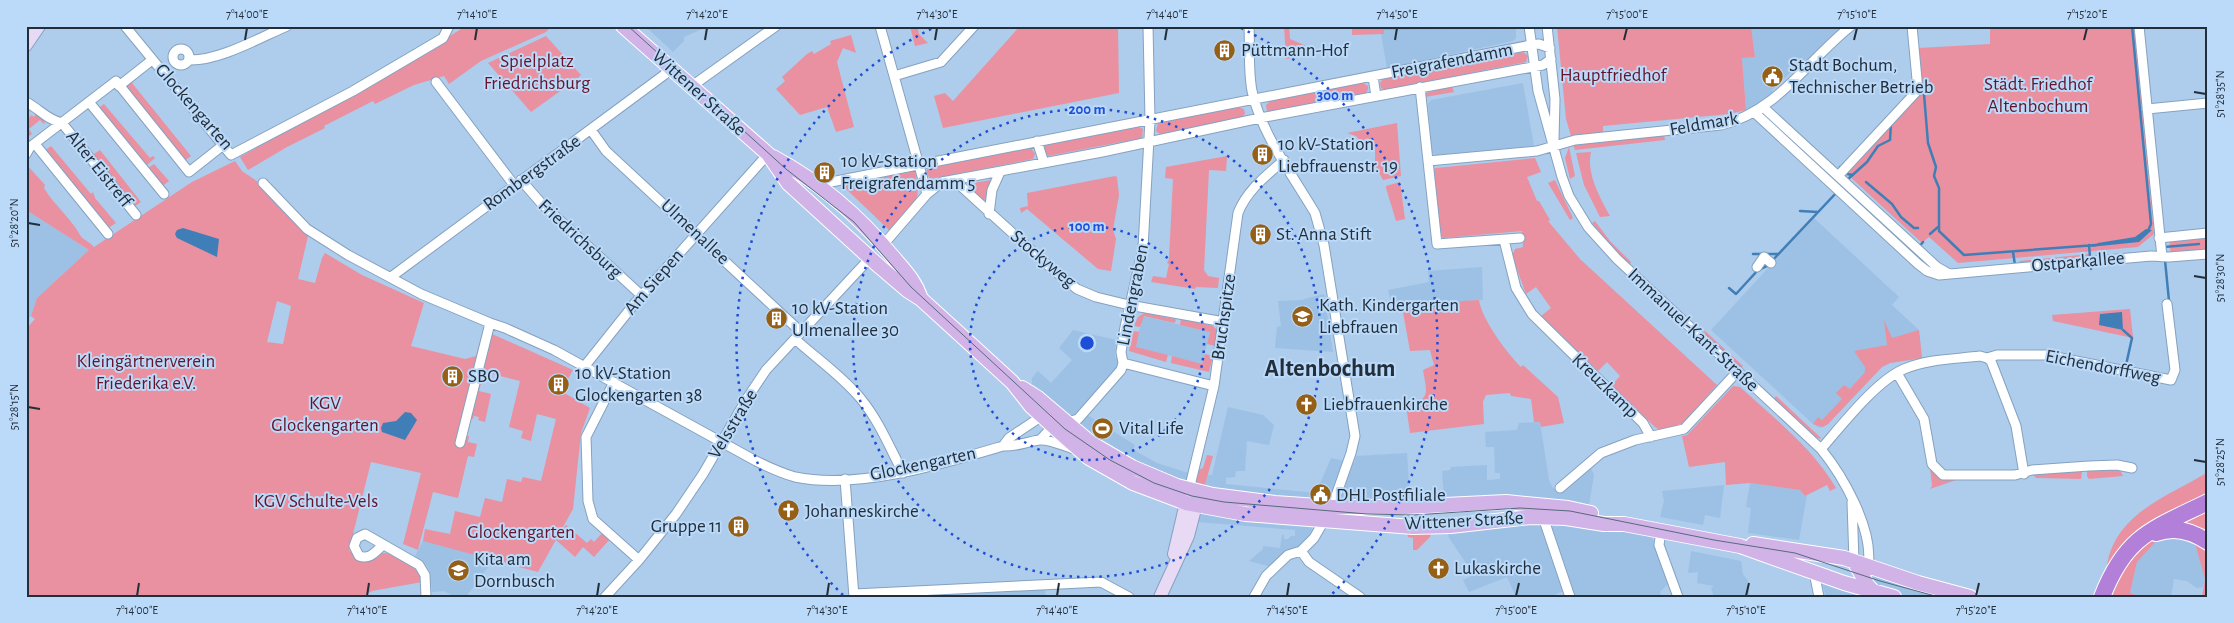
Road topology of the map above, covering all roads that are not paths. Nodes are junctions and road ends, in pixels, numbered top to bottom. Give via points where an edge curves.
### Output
1 (39, 26) edge
2 (124, 26) edge
3 (286, 26) edge
4 (449, 26) edge
5 (776, 26) edge
6 (880, 26) edge
7 (974, 26) edge
8 (1148, 26) edge
9 (1249, 26) edge
10 (1529, 26) edge
11 (1547, 26) edge
12 (1851, 26) edge
13 (1912, 26) edge
14 (2138, 26) edge
15 (627, 28) edge
16 (26, 45) edge
17 (1531, 45) junction
18 (1550, 48) junction
19 (152, 60) junction
20 (189, 60) dead end
21 (1552, 60) junction
22 (1534, 67) junction
23 (671, 68) junction
24 (894, 76) junction
25 (1373, 77) junction
26 (436, 82) dead end
27 (119, 86) junction
28 (692, 86) junction
29 (1420, 87) junction
30 (1376, 96) junction
31 (1255, 100) junction
32 (26, 102) edge
33 (89, 102) junction
34 (2208, 103) edge
35 (1763, 107) junction
36 (2146, 109) junction
37 (1755, 113) junction
38 (1260, 118) junction
39 (1150, 120) junction
40 (62, 123) junction
41 (591, 130) junction
42 (1038, 141) junction
43 (1148, 142) junction
44 (36, 144) junction
45 (222, 146) junction
46 (1554, 146) junction
47 (26, 154) edge
48 (768, 154) junction
49 (1284, 160) junction
50 (1428, 161) junction
51 (1044, 163) junction
52 (919, 165) junction
53 (1000, 172) junction
54 (1838, 176) junction
55 (954, 180) junction
56 (263, 183) dead end
57 (518, 183) junction
58 (818, 187) junction
59 (164, 194) dead end
60 (927, 194) junction
61 (812, 204) junction
62 (989, 214) junction
63 (136, 215) dead end
64 (2208, 233) edge
65 (108, 234) dead end
66 (697, 234) junction
67 (1520, 238) dead end
68 (2159, 238) junction
69 (1504, 240) junction
70 (883, 245) junction
71 (2208, 254) edge
72 (2162, 257) junction
73 (870, 258) junction
74 (1768, 260) dead end
75 (1757, 267) dead end
76 (1949, 274) junction
77 (390, 277) junction
78 (642, 295) junction
79 (921, 299) junction
80 (2167, 304) dead end
81 (1129, 305) junction
82 (1224, 322) junction
83 (490, 324) junction
84 (801, 332) junction
85 (795, 339) junction
86 (1987, 358) junction
87 (1123, 363) junction
88 (584, 366) junction
89 (1738, 371) junction
90 (1897, 373) junction
91 (614, 382) junction
92 (1012, 382) junction
93 (1214, 386) junction
94 (1042, 416) junction
95 (1059, 424) junction
96 (1651, 437) junction
97 (1040, 440) junction
98 (721, 442) junction
99 (460, 443) dead end
100 (1003, 446) junction
101 (1821, 449) junction
102 (1080, 450) junction
103 (2132, 468) dead end
104 (903, 473) junction
105 (2024, 474) junction
106 (845, 479) junction
107 (1560, 488) dead end
108 (1191, 495) junction
109 (1852, 501) junction
110 (2208, 502) edge
111 (1332, 507) junction
112 (1542, 511) junction
113 (1325, 520) junction
114 (1661, 531) junction
115 (2208, 542) edge
116 (383, 545) dead end
117 (1740, 546) junction
118 (1302, 551) junction
119 (1803, 551) junction
120 (639, 560) junction
121 (1854, 561) junction
122 (1814, 567) junction
123 (1865, 570) junction
124 (1874, 592) junction
125 (854, 595) edge
126 (426, 597) edge
127 (605, 597) edge
128 (1128, 597) edge
129 (1160, 597) edge
130 (1254, 597) edge
131 (1360, 597) edge
132 (1570, 597) edge
133 (1678, 597) edge
134 (1819, 597) edge
135 (1894, 597) edge
136 (1970, 597) edge
137 (2102, 597) edge
138 (2108, 597) edge

1 - 16 street
2 - 19 street, Glockengarten
3 - 20 street via 213,56
4 - 45 street, Glockengarten via 443,38 353,91 234,154
5 - 28 street
6 - 24 street
7 - 24 street via 941,62
8 - 39 street
9 - 31 street
10 - 17 street, Immanuel-Kant-Straße
11 - 18 street, Immanuel-Kant-Straße
12 - 35 street, Feldmark
13 - 54 street via 1918,90
14 - 36 street
15 - 23 main road, Wittener Straße
17 - 18 street
17 - 22 street, Immanuel-Kant-Straße
17 - 25 street, Freigrafendamm
18 - 21 street, Immanuel-Kant-Straße
19 - 27 street, Alter Eistreff
19 - 45 street, Glockengarten
21 - 22 street
21 - 46 street, Immanuel-Kant-Straße
22 - 29 street, Freigrafendamm
22 - 46 street, Immanuel-Kant-Straße via 1544,118
23 - 28 main road, Wittener Straße
23 - 41 street, Rombergstraße
24 - 52 street
25 - 30 street, Freigrafendamm
25 - 31 street, Freigrafendamm
26 - 57 street, Friedrichsburg
27 - 33 street, Alter Eistreff via 116,81
27 - 45 street via 189,172
28 - 48 main road, Wittener Straße
29 - 30 street, Freigrafendamm
29 - 50 street
30 - 38 street, Freigrafendamm
31 - 38 street
31 - 39 street, Freigrafendamm
32 - 40 street, Alter Eistreff via 50,120
33 - 40 street, Alter Eistreff
33 - 59 street, Alter Eistreff
34 - 36 street
35 - 37 street, Feldmark
35 - 54 street
36 - 68 street
37 - 46 street, Feldmark via 1736,122 1675,135 1575,140
37 - 76 street, Ostparkallee via 1926,271 1936,275
38 - 43 street, Freigrafendamm
38 - 49 street
39 - 42 street, Freigrafendamm
39 - 43 street
40 - 44 street, Alter Eistreff
40 - 63 street, Alter Eistreff
41 - 57 street, Rombergstraße
41 - 66 street, Ulmenallee via 606,151
42 - 51 street
42 - 52 street, Freigrafendamm
43 - 51 street, Freigrafendamm
43 - 81 street, Lindengraben via 1143,248
44 - 47 street, Alter Eistreff
44 - 65 street, Alter Eistreff
46 - 50 street via 1537,151
46 - 89 street, Immanuel-Kant-Straße via 1569,196 1600,242
48 - 58 main road, Wittener Straße
48 - 61 main road, Wittener Straße via 788,183
48 - 66 street, Am Siepen
49 - 82 street, Bruchspitze via 1253,188 1242,204
49 - 111 street via 1321,228 1354,426 1354,444
50 - 69 street via 1437,244
51 - 53 street, Freigrafendamm
52 - 58 street, Freigrafendamm
52 - 60 street
53 - 55 street, Freigrafendamm
53 - 62 street via 992,190
54 - 76 street via 1937,267
55 - 60 street, Freigrafendamm via 942,182
55 - 62 street, Stockyweg
56 - 77 street, Glockengarten via 307,229 348,256
57 - 77 street, Rombergstraße
57 - 78 street, Friedrichsburg
58 - 61 main road
58 - 70 main road, Wittener Straße via 848,208
60 - 70 street, Freigrafendamm
61 - 73 main road, Wittener Straße
62 - 81 street, Stockyweg via 1067,282 1087,294
64 - 68 street
66 - 78 street, Am Siepen
66 - 84 street, Ulmenallee
67 - 69 street
68 - 72 street
69 - 96 street, Kreuzkamp via 1512,276 1526,305 1545,328 1643,423
70 - 73 main road
70 - 79 main road, Wittener Straße via 916,284
71 - 72 street, Ostparkallee
72 - 76 street, Ostparkallee
73 - 79 main road, Wittener Straße
73 - 84 street, Velsstraße
74 - 75 street
77 - 83 street, Glockengarten
78 - 88 street, Am Siepen
79 - 92 main road, Wittener Straße
80 - 86 street, Eichendorffweg via 2175,370 2171,380 2046,355
81 - 82 street, Stockyweg
81 - 87 street, Lindengraben via 1121,352
82 - 93 street, Bruchspitze
83 - 88 street, Glockengarten via 513,331
83 - 99 street
84 - 85 street, Velsstraße
85 - 98 street, Velsstraße via 766,370
85 - 104 street via 860,399 874,417
86 - 90 street, Eichendorffweg via 1980,356 1932,363
86 - 105 street via 1994,366 2016,426
87 - 93 street
87 - 95 street, Lindengraben via 1078,419
88 - 91 street, Glockengarten
89 - 96 street, Kreuzkamp via 1686,427
89 - 101 street, Immanuel-Kant-Straße
90 - 101 street, Eichendorffweg via 1882,383
90 - 105 street via 1924,419 1932,464 1938,472 1952,476
91 - 98 street, Glockengarten
91 - 120 street via 584,444 588,501 593,519
92 - 94 main road, Wittener Straße
92 - 95 main road, Wittener Straße via 1038,398
93 - 108 street, Bruchspitze
94 - 95 main road, Wittener Straße
94 - 100 street, Glockengarten via 1009,438
95 - 97 street
95 - 102 main road, Wittener Straße
95 - 108 main road, Wittener Straße via 1132,467
96 - 107 street via 1601,453
97 - 100 street, Glockengarten via 1014,447
97 - 102 street, Glockengarten
98 - 106 street, Glockengarten via 786,474 820,480
98 - 120 street, Velsstraße via 704,474
100 - 104 street, Glockengarten
101 - 109 street, Immanuel-Kant-Straße via 1840,474
102 - 108 main road, Wittener Straße via 1133,483
103 - 105 street via 2089,466 2032,470
104 - 106 street, Glockengarten
106 - 125 street
108 - 111 main road, Wittener Straße
108 - 113 main road, Wittener Straße via 1234,513
108 - 129 street via 1168,581
109 - 121 street, Immanuel-Kant-Straße
109 - 123 street, Immanuel-Kant-Straße via 1861,516 1868,556
110 - 137 highway via 2157,526 2135,541 2122,557
111 - 112 main road, Wittener Straße via 1499,502
111 - 113 main road
112 - 113 main road, Wittener Straße via 1427,527
112 - 114 main road, Wittener Straße via 1605,516 1624,524
112 - 132 street
113 - 118 street
114 - 117 main road, Wittener Straße
114 - 133 street via 1659,545
115 - 138 highway via 2195,534 2172,529 2154,534 2130,555
116 - 126 street via 422,569
117 - 119 main road, Wittener Straße via 1749,544
117 - 122 main road, Wittener Straße
118 - 130 street via 1288,555 1274,568
118 - 131 street via 1309,562
119 - 121 main road, Wittener Straße
119 - 122 main road, Wittener Straße
120 - 127 street, Velsstraße
121 - 122 main road, Wittener Straße via 1846,564 1824,560
121 - 123 main road
122 - 123 main road, Wittener Straße via 1850,578
122 - 124 main road, Wittener Straße
122 - 134 street
123 - 124 main road
123 - 136 main road, Wittener Straße
124 - 135 main road, Wittener Straße
125 - 128 street via 1101,582

